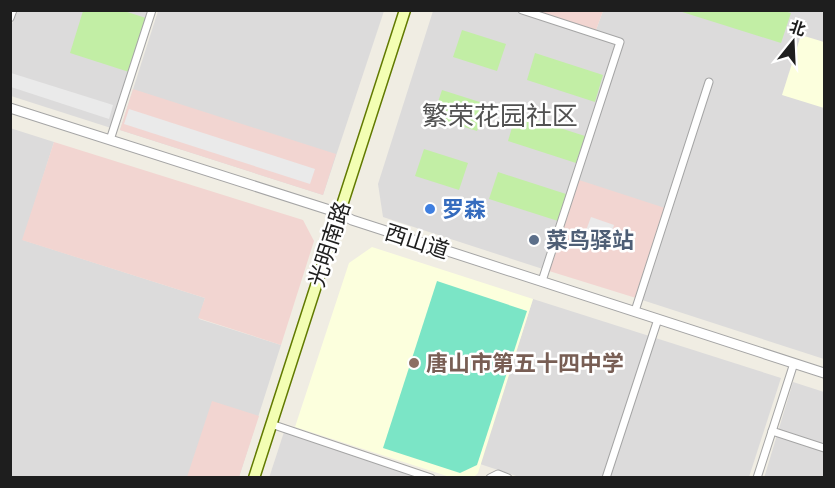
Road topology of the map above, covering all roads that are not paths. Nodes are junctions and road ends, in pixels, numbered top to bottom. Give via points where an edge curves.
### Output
1 (13, 10) edge
2 (152, 10) edge
3 (405, 10) edge
4 (522, 10) edge
5 (10, 18) edge
6 (710, 82) dead end
7 (10, 108) edge
8 (110, 140) junction
9 (339, 213) junction
10 (542, 281) junction
11 (635, 311) junction
12 (658, 319) junction
13 (794, 363) junction
14 (825, 373) edge
15 (271, 424) junction
16 (772, 431) junction
17 (825, 448) edge
18 (498, 476) edge
19 (254, 477) edge
20 (431, 477) edge
21 (490, 477) edge
22 (508, 477) edge
23 (606, 477) edge
24 (757, 477) edge

1 - 5 street
2 - 8 street
3 - 9 main road, 光明南路
4 - 10 street via 620,42
6 - 11 street
7 - 8 street, 西山道
8 - 9 street, 西山道
9 - 10 street, 西山道
9 - 15 main road, 光明南路
10 - 11 street, 西山道
11 - 12 street, 西山道
12 - 13 street, 西山道
12 - 23 street
13 - 14 street, 西山道
13 - 16 street
15 - 19 main road, 光明南路
15 - 20 street
16 - 17 street
16 - 24 street
18 - 21 street
18 - 22 street

